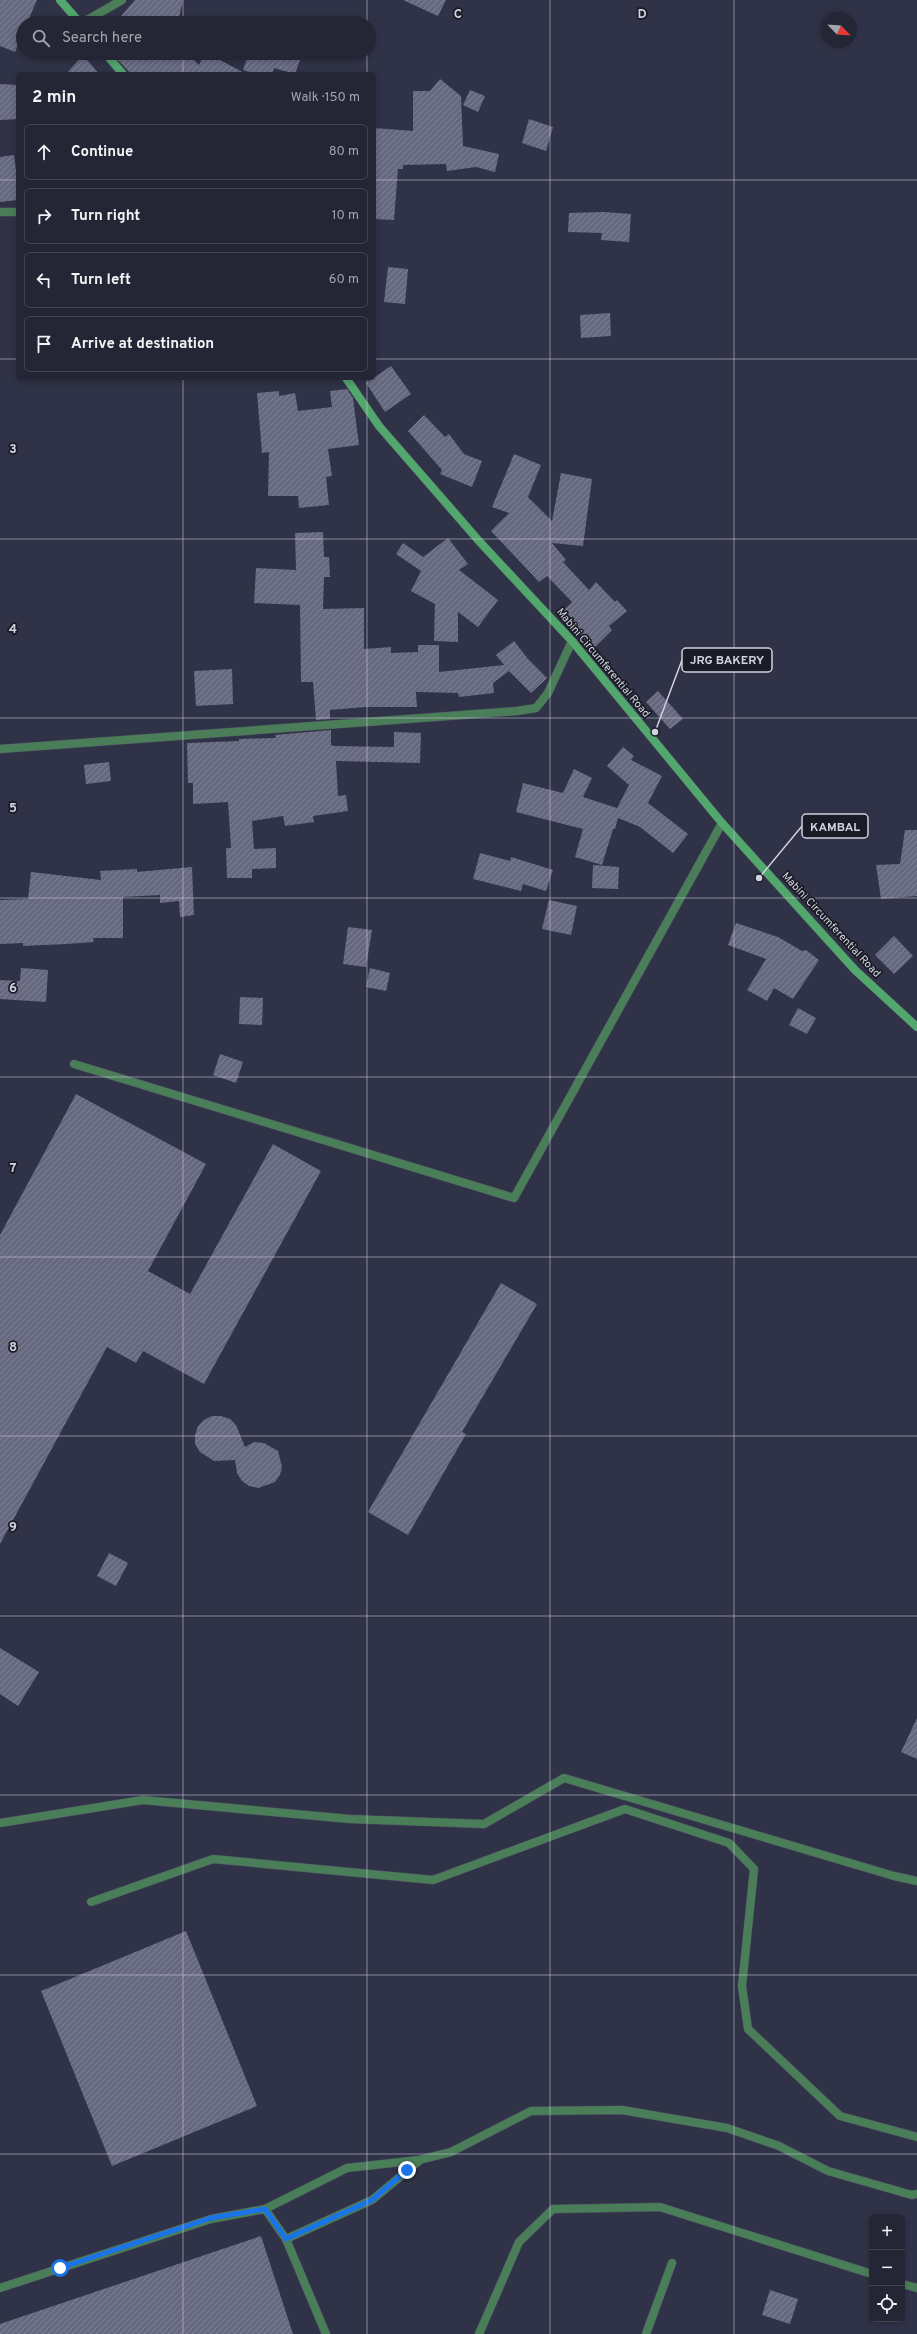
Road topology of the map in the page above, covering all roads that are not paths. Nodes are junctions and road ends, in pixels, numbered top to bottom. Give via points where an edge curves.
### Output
1 (60, 0) edge
2 (122, 0) edge
3 (75, 16) edge
4 (93, 16) edge
5 (111, 60) edge
6 (120, 72) edge
7 (0, 212) edge
8 (16, 212) edge
9 (347, 380) edge
10 (572, 641) junction
11 (0, 749) edge
12 (722, 823) junction
13 (917, 1027) edge
14 (74, 1064) dead end
15 (0, 1823) edge
16 (917, 1881) edge
17 (91, 1902) dead end
18 (917, 2137) edge
19 (419, 2160) junction
20 (917, 2194) edge
21 (265, 2209) junction
22 (286, 2239) junction
23 (672, 2263) dead end
24 (869, 2273) edge
25 (905, 2285) edge
26 (0, 2288) edge
27 (917, 2288) edge
28 (326, 2334) edge
29 (479, 2334) edge
30 (646, 2334) edge

1 - 3 main road
2 - 4 street
5 - 6 main road
7 - 8 street
9 - 10 main road, Mabini Circumferential Road via 379,426 479,541
10 - 11 street via 548,693 536,708
10 - 12 main road, Mabini Circumferential Road
12 - 13 main road, Mabini Circumferential Road via 855,970
12 - 14 street via 514,1198
15 - 16 street via 143,1800 350,1819 484,1824 564,1778
17 - 18 street via 213,1859 433,1880 626,1809 729,1844 754,1869 742,1986 748,2029 840,2116
19 - 20 street via 451,2152 531,2111 622,2110 727,2128 779,2146 828,2171 912,2195
19 - 21 street via 348,2168
19 - 22 street via 372,2200
21 - 22 street
21 - 26 street via 211,2218
22 - 28 street
23 - 30 street
24 - 29 street via 660,2207 553,2209 519,2242
25 - 27 street

